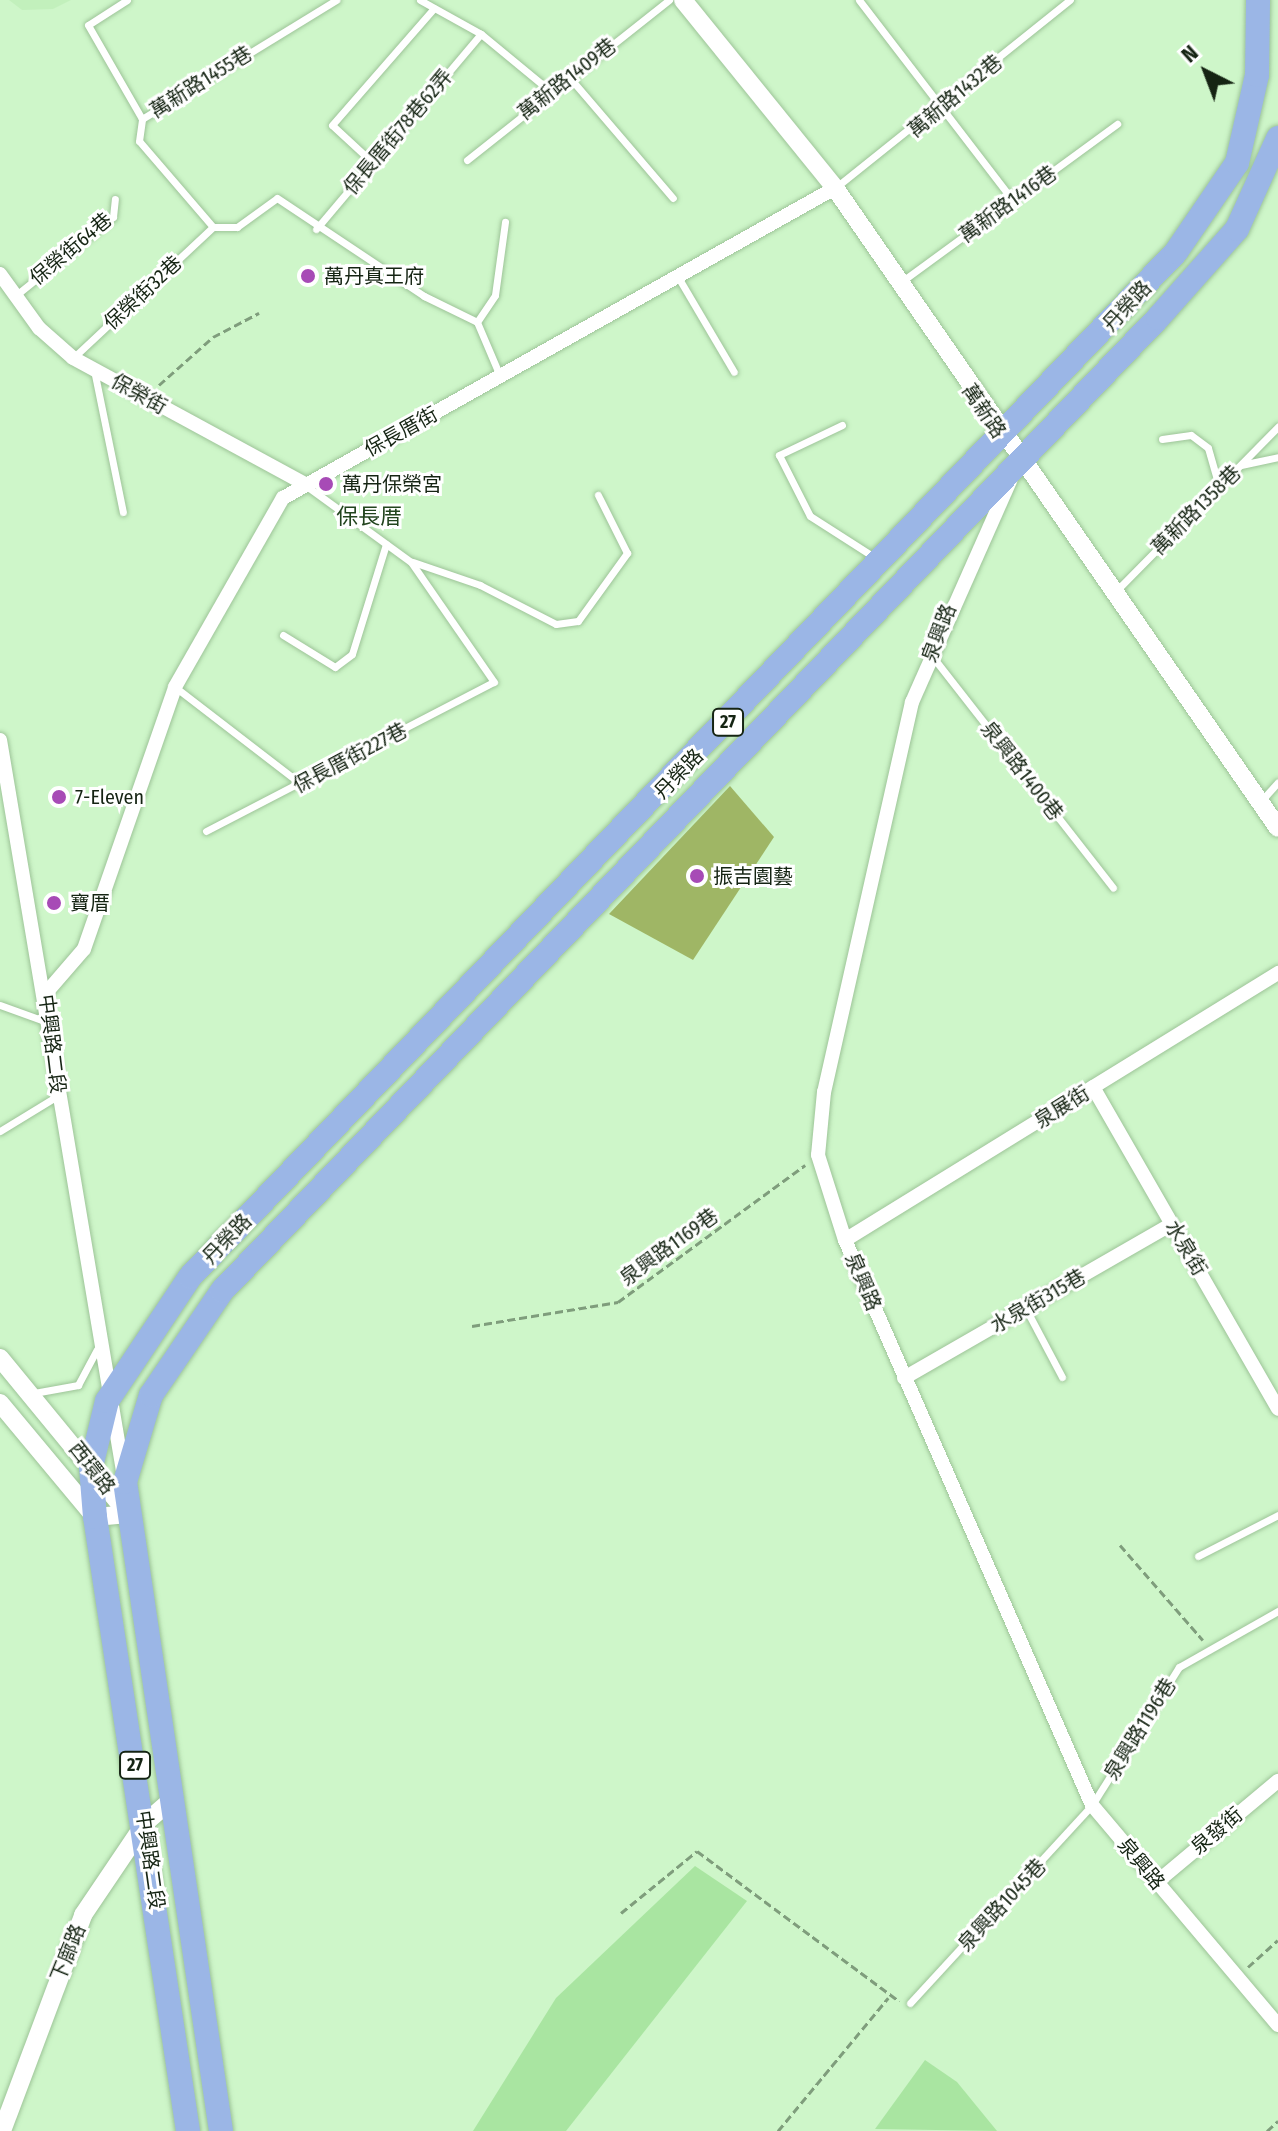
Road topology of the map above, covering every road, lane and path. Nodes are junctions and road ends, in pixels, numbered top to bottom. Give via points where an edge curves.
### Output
1 (127, 0) edge
2 (336, 0) edge
3 (420, 0) edge
4 (669, 0) edge
5 (683, 0) edge
6 (1070, 0) edge
7 (1258, 0) edge
8 (863, 1) edge
9 (434, 8) junction
10 (481, 34) junction
11 (570, 78) junction
12 (549, 90) junction
13 (944, 106) junction
14 (142, 119) junction
15 (1117, 124) dead end
16 (1278, 138) edge
17 (467, 160) dead end
18 (372, 162) junction
19 (835, 188) junction
20 (673, 198) dead end
21 (115, 199) dead end
22 (1013, 201) junction
23 (505, 222) dead end
24 (213, 227) junction
25 (316, 229) junction
26 (0, 274) edge
27 (678, 277) junction
28 (899, 284) junction
29 (15, 296) junction
30 (259, 313) dead end
31 (477, 322) junction
32 (73, 358) junction
33 (94, 370) junction
34 (734, 372) dead end
35 (500, 376) junction
36 (146, 398) junction
37 (842, 425) dead end
38 (1278, 427) edge
39 (1003, 439) junction
40 (1162, 439) dead end
41 (1278, 457) edge
42 (1019, 463) junction
43 (1241, 465) junction
44 (303, 483) junction
45 (1219, 486) junction
46 (598, 495) dead end
47 (123, 512) dead end
48 (386, 544) junction
49 (881, 561) junction
50 (411, 562) junction
51 (1114, 593) junction
52 (283, 635) dead end
53 (931, 654) junction
54 (175, 687) junction
55 (0, 740) edge
56 (1278, 782) edge
57 (301, 784) junction
58 (1260, 802) junction
59 (1278, 828) edge
60 (206, 831) dead end
61 (1113, 888) dead end
62 (527, 933) junction
63 (549, 952) junction
64 (1278, 973) edge
65 (46, 993) junction
66 (0, 1005) edge
67 (48, 1023) junction
68 (1093, 1087) junction
69 (59, 1095) junction
70 (0, 1132) edge
71 (818, 1155) junction
72 (1172, 1224) junction
73 (845, 1240) junction
74 (1026, 1309) junction
75 (472, 1326) dead end
76 (97, 1350) junction
77 (0, 1358) edge
78 (1062, 1377) dead end
79 (904, 1378) junction
80 (30, 1393) junction
81 (107, 1401) junction
82 (0, 1403) edge
83 (1278, 1409) edge
84 (91, 1467) junction
85 (125, 1482) junction
86 (128, 1514) junction
87 (1278, 1515) edge
88 (95, 1517) junction
89 (1120, 1545) dead end
90 (1198, 1556) dead end
91 (1278, 1611) edge
92 (1211, 1649) junction
93 (1278, 1781) edge
94 (174, 1798) junction
95 (1092, 1805) junction
96 (145, 1823) junction
97 (1157, 1882) junction
98 (621, 1913) dead end
99 (1278, 1940) edge
100 (1237, 1978) junction
101 (888, 1998) junction
102 (910, 2003) joint
103 (1278, 2025) edge
104 (1278, 2121) edge
105 (2, 2131) edge
106 (188, 2131) edge
107 (221, 2131) edge
108 (778, 2131) edge
109 (1267, 2131) edge

1 - 14 lane via 88,25
2 - 14 lane, 萬新路1455巷
3 - 9 lane
4 - 11 lane, 萬新路1409巷
5 - 19 street, 萬新路
6 - 13 lane, 萬新路1432巷
7 - 39 main road, 丹榮路 / 27 via 1257,75 1237,163 1176,252
8 - 13 lane
9 - 10 lane
9 - 18 lane via 332,125
10 - 12 lane
10 - 18 lane, 保長厝街78巷62弄
11 - 12 lane, 萬新路1409巷
11 - 20 lane
12 - 17 lane, 萬新路1409巷
13 - 19 lane, 萬新路1432巷
13 - 22 lane
14 - 24 lane, 萬新路1455巷 via 139,141
15 - 22 lane, 萬新路1416巷
16 - 42 main road, 丹榮路 / 27 via 1237,229
18 - 25 lane, 保長厝街78巷62弄
19 - 27 street, 保長厝街
19 - 28 street, 萬新路
21 - 29 lane, 保榮街64巷 via 113,217
22 - 28 lane, 萬新路1416巷
23 - 31 lane via 495,295
24 - 25 lane via 237,227 277,198
24 - 32 lane, 保榮街32巷
25 - 31 lane
26 - 29 street, 保榮街
27 - 34 lane
27 - 35 street, 保長厝街
28 - 39 street, 萬新路
29 - 32 street, 保榮街
30 - 36 path via 213,337
31 - 35 lane
32 - 33 street, 保榮街
33 - 36 street, 保榮街
33 - 47 lane
35 - 44 street, 保長厝街
36 - 44 street, 保榮街
37 - 49 lane via 779,455 810,516
38 - 43 lane, 萬新路1358巷
39 - 42 street, 萬新路
39 - 49 main road, 丹榮路 / 27
40 - 45 lane via 1191,435 1208,448
41 - 43 lane
42 - 51 street, 萬新路
42 - 53 street, 泉興路
42 - 63 main road, 丹榮路 / 27
43 - 45 lane, 萬新路1358巷
44 - 48 lane
44 - 54 street, 保長厝街 via 283,498
45 - 51 lane, 萬新路1358巷
46 - 50 lane via 627,553 578,621 556,624 480,585
48 - 50 lane
48 - 52 lane via 352,654 335,667
49 - 62 main road, 丹榮路 / 27
50 - 57 lane, 保長厝街227巷 via 494,682
51 - 58 street, 萬新路
53 - 61 lane, 泉興路1400巷
53 - 71 street, 泉興路 via 909,718 824,1092
54 - 57 lane
54 - 65 street, 保長厝街 via 84,949
55 - 65 street, 中興路二段
56 - 58 lane
57 - 60 lane, 保長厝街227巷
58 - 59 street, 萬新路
62 - 63 main road
62 - 81 main road, 丹榮路 / 27 via 190,1277
63 - 85 main road, 丹榮路 / 27 via 222,1291 151,1395
64 - 68 street, 泉展街
65 - 67 street, 中興路二段
66 - 67 lane
67 - 69 street, 中興路二段
68 - 72 street, 水泉街
68 - 73 street, 泉展街
69 - 70 lane
69 - 76 street, 中興路二段
71 - 73 street, 泉興路
71 - 75 path, 泉興路1169巷 via 618,1302
72 - 74 street, 水泉街315巷
72 - 83 street, 水泉街
73 - 79 street, 泉興路
74 - 78 lane
74 - 79 street, 水泉街315巷
76 - 80 lane via 78,1385
76 - 81 street, 中興路二段
77 - 80 street, 西環路
79 - 95 street, 泉興路
80 - 84 street, 西環路
81 - 84 main road, 中興路二段 / 27
81 - 85 street, 中興路二段
82 - 88 street, 西環路
84 - 86 street, 西環路
84 - 88 main road, 中興路二段 / 27
85 - 86 main road, 中興路二段 / 27
86 - 88 street, 西環路
86 - 94 main road, 中興路二段 / 27
87 - 90 lane
88 - 96 main road, 中興路二段 / 27
89 - 92 path
91 - 92 lane, 泉興路1196巷
92 - 95 lane, 泉興路1196巷 via 1179,1667
93 - 97 street, 泉發街
94 - 96 street, 下廍路
94 - 107 main road, 中興路二段 / 27
95 - 97 street, 泉興路
95 - 102 lane, 泉興路1045巷
96 - 105 street, 下廍路 via 83,1915
96 - 106 main road, 中興路二段 / 27
97 - 100 street, 泉興路
98 - 101 path via 697,1851
99 - 100 path
100 - 103 street, 泉興路
101 - 102 path
101 - 108 path
104 - 109 path

